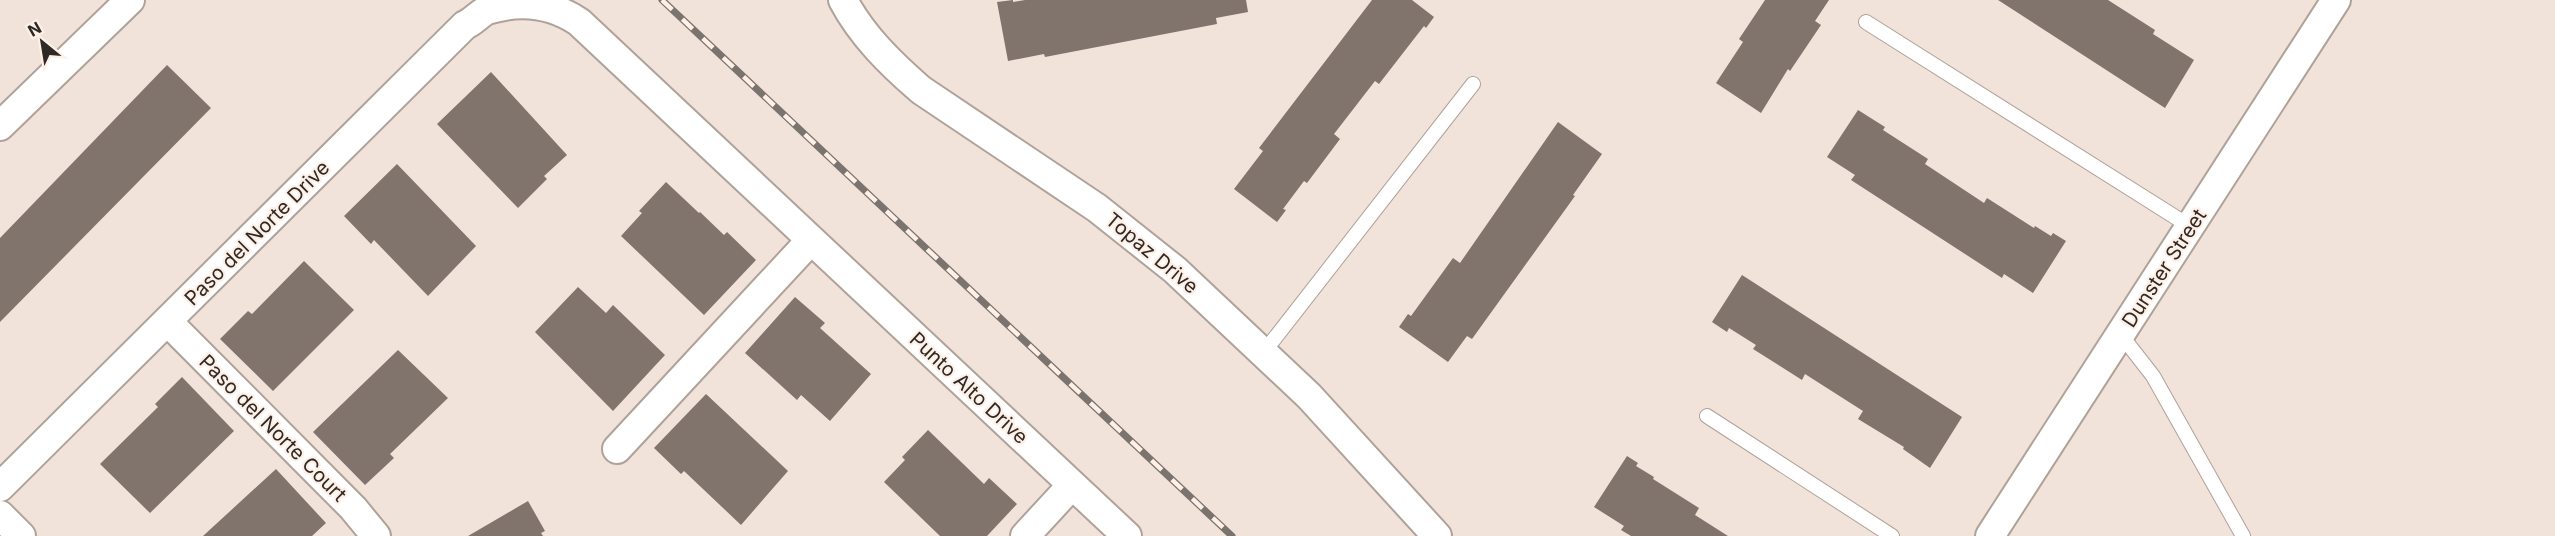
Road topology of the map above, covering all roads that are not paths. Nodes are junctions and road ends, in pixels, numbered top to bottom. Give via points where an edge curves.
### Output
1 (130, 0) edge
2 (843, 0) edge
3 (2336, 0) edge
4 (525, 1) edge
5 (1866, 22) dead end
6 (1473, 84) dead end
7 (0, 126) edge
8 (2191, 227) junction
9 (812, 240) junction
10 (168, 322) junction
11 (2121, 335) junction
12 (1264, 352) junction
13 (1707, 416) dead end
14 (617, 449) dead end
15 (1072, 485) junction
16 (0, 487) edge
17 (0, 514) edge
18 (21, 536) edge
19 (376, 536) edge
20 (1025, 536) edge
21 (1127, 536) edge
22 (1437, 536) edge
23 (1892, 536) edge
24 (1990, 536) edge
25 (2243, 536) edge

1 - 7 street
2 - 12 street, Topaz Drive via 873,43 912,82 1097,208 1175,270
3 - 8 street, Dunster Street
4 - 9 street, Punto Alto Drive via 542,3 579,22
4 - 10 street, Paso del Norte Drive via 492,8 465,26
5 - 8 lane
6 - 12 lane
8 - 11 street, Dunster Street
9 - 14 street
9 - 15 street, Punto Alto Drive
10 - 16 street, Paso del Norte Drive
10 - 19 street, Paso del Norte Court via 353,508
11 - 24 street, Dunster Street
11 - 25 lane via 2153,376
12 - 22 street, Topaz Drive via 1310,396
13 - 23 lane
15 - 20 street
15 - 21 street, Punto Alto Drive
17 - 18 street

